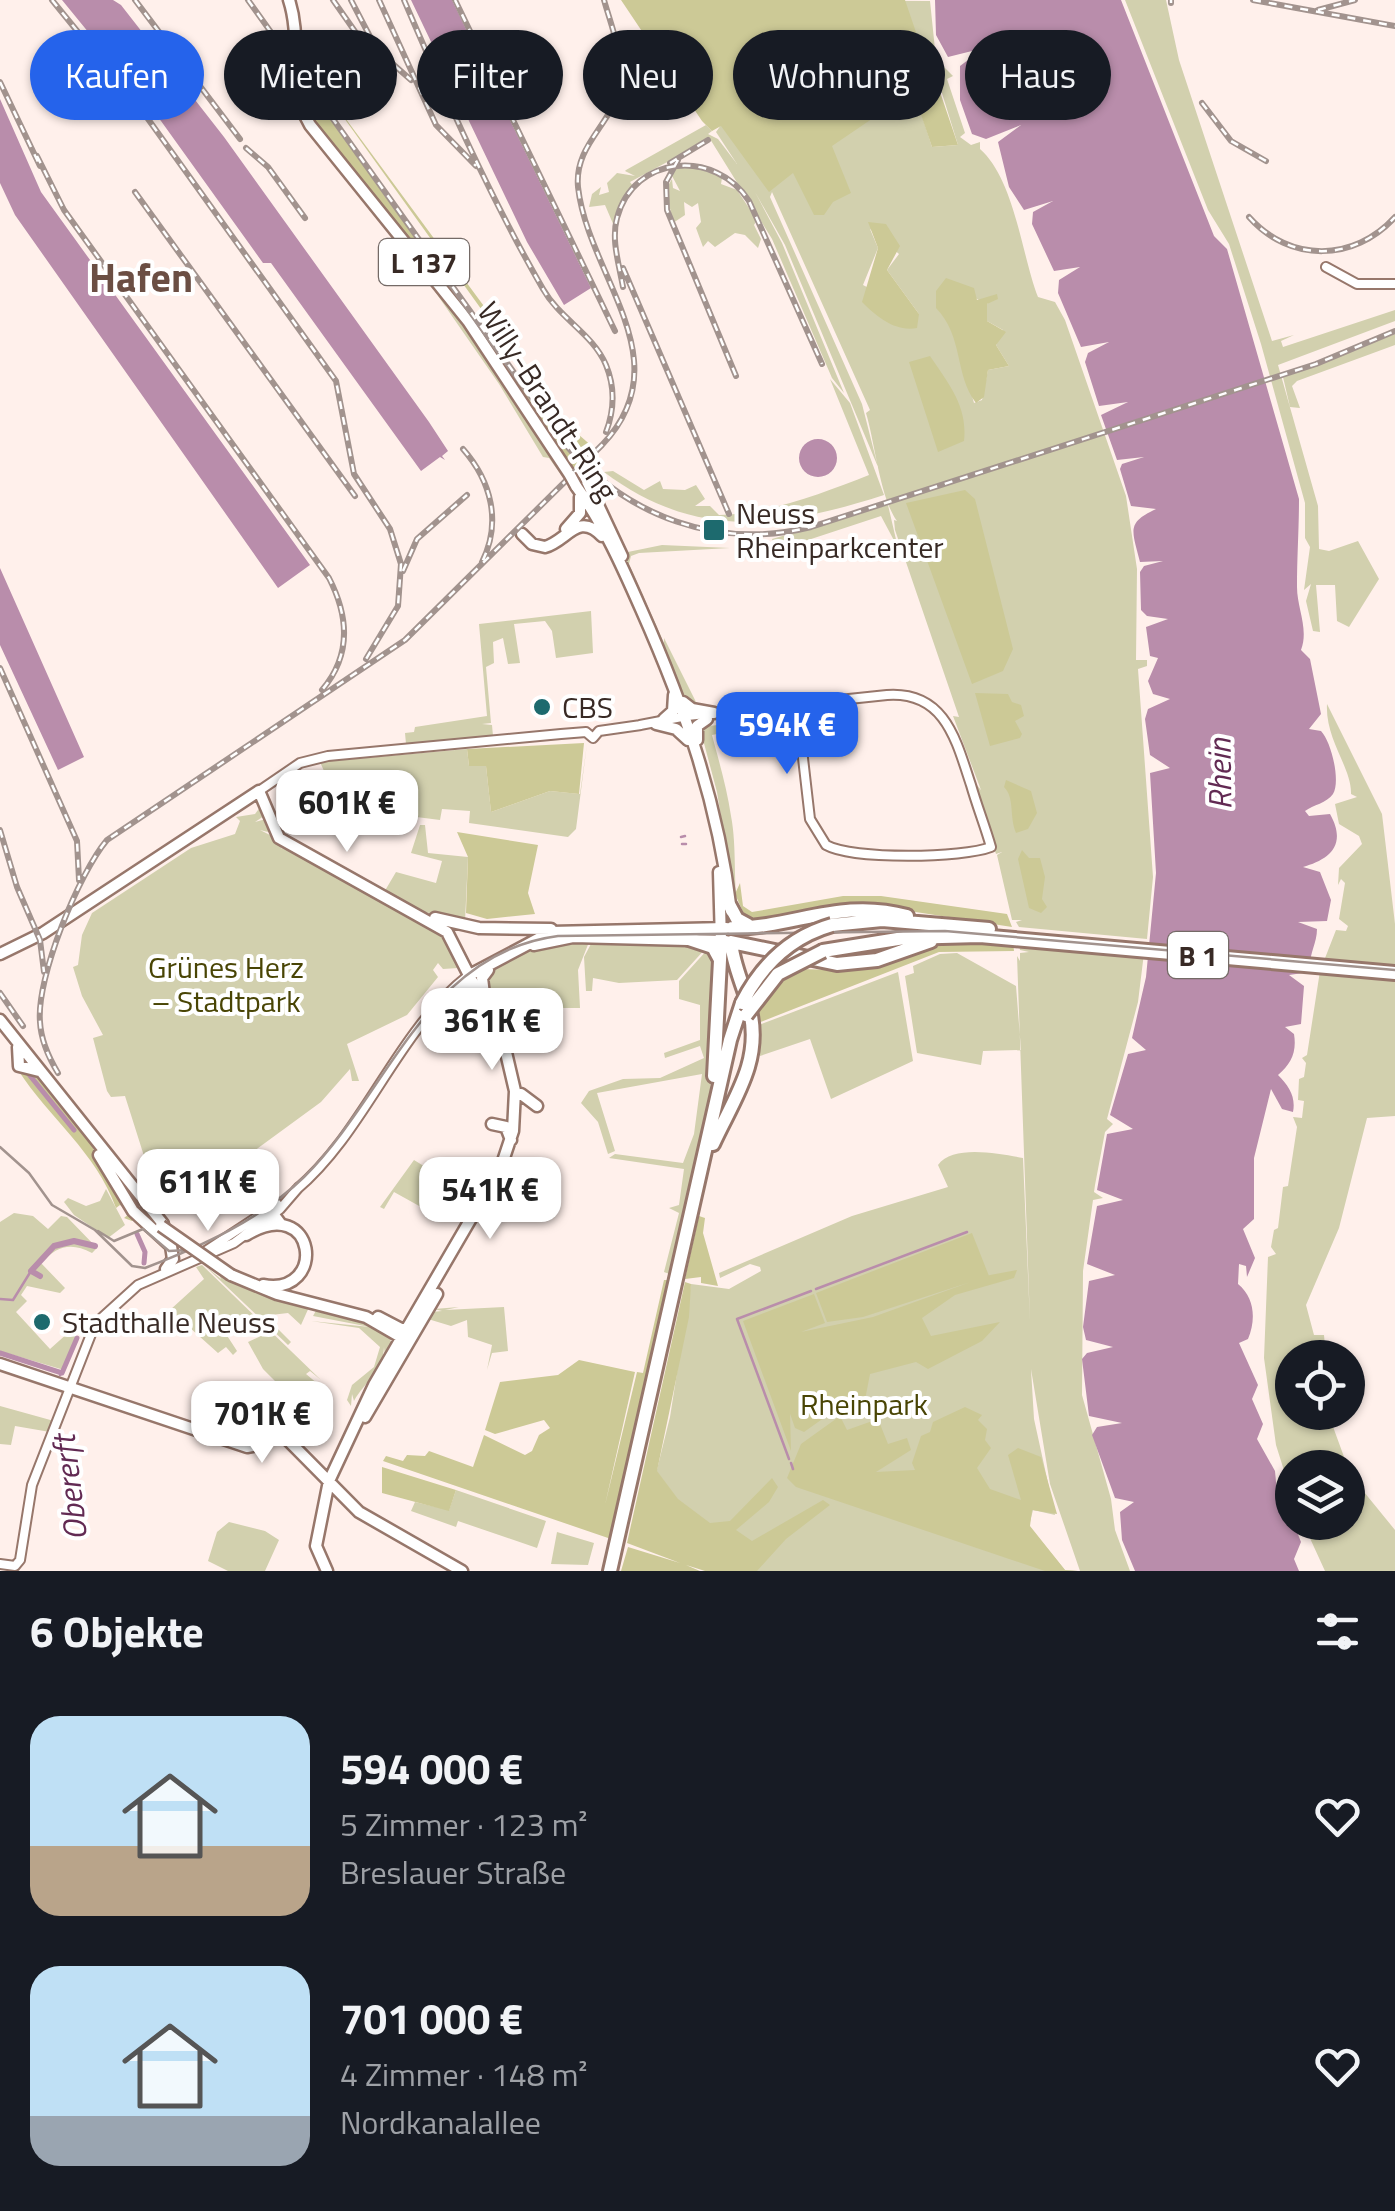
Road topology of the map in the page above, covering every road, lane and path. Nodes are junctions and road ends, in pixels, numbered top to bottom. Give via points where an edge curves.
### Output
1 (289, 0) edge
2 (1326, 267) dead end
3 (1395, 284) edge
4 (578, 480) junction
5 (614, 548) junction
6 (677, 696) junction
7 (797, 706) junction
8 (711, 716) junction
9 (685, 719) junction
10 (660, 721) junction
11 (692, 743) junction
12 (259, 790) junction
13 (726, 904) junction
14 (397, 906) junction
15 (928, 922) junction
16 (755, 927) junction
17 (701, 929) junction
18 (572, 930) junction
19 (728, 934) junction
20 (1001, 934) junction
21 (980, 936) junction
22 (686, 938) junction
23 (756, 948) junction
24 (0, 954) edge
25 (720, 962) junction
26 (736, 966) junction
27 (488, 970) junction
28 (1395, 970) edge
29 (470, 977) junction
30 (460, 991) junction
31 (482, 996) junction
32 (744, 1009) junction
33 (430, 1016) junction
34 (0, 1020) edge
35 (0, 1028) edge
36 (18, 1047) junction
37 (30, 1057) junction
38 (39, 1071) junction
39 (522, 1094) junction
40 (537, 1106) dead end
41 (77, 1119) junction
42 (492, 1124) dead end
43 (511, 1140) junction
44 (709, 1142) junction
45 (277, 1214) junction
46 (162, 1226) junction
47 (246, 1235) joint
48 (166, 1268) junction
49 (232, 1274) junction
50 (244, 1279) junction
51 (138, 1285) junction
52 (316, 1304) junction
53 (382, 1326) junction
54 (406, 1335) junction
55 (393, 1354) junction
56 (0, 1364) edge
57 (72, 1380) junction
58 (361, 1417) junction
59 (273, 1428) junction
60 (330, 1485) junction
61 (417, 1547) junction
62 (429, 1556) junction
63 (442, 1558) junction
64 (0, 1564) edge
65 (327, 1571) edge
66 (461, 1571) edge
67 (612, 1571) edge

1 - 4 main road, Willy-Brandt-Ring / L 137 via 294,81 310,125 468,321
2 - 3 street via 1358,284
4 - 5 main road, Willy-Brandt-Ring / L 137
4 - 5 main road via 577,518 551,542 522,534 524,539 549,546 586,526
5 - 6 main road, Willy-Brandt-Ring / L 137
6 - 8 main road
6 - 9 main road, Willy-Brandt-Ring / L 137
6 - 10 main road via 673,711
7 - 7 street via 810,819 826,846 849,853 991,847 953,734 936,708 896,694
7 - 8 street
8 - 9 street
8 - 11 main road via 697,726
9 - 10 street
9 - 11 main road, Willy-Brandt-Ring / L 137
10 - 11 main road
10 - 12 street via 303,762
11 - 13 main road, Willy-Brandt-Ring / L 137 via 716,815
12 - 14 main road via 279,838
12 - 24 main road via 43,934
13 - 16 highway via 740,922
13 - 17 main road
13 - 19 main road, Willy-Brandt-Ring / L 137
14 - 18 main road via 470,927
14 - 29 main road via 444,929
15 - 16 highway via 856,907
15 - 20 highway, B 1
15 - 32 highway, B 1, bridge via 832,926 803,936 760,973
16 - 19 highway
17 - 18 main road
17 - 19 main road
18 - 29 main road via 541,935
19 - 22 main road
19 - 23 highway
19 - 25 highway
19 - 26 highway
20 - 21 highway, B 1
20 - 28 highway, B 1
21 - 23 highway via 847,964
21 - 32 highway, B 1, bridge via 824,951 778,974
22 - 25 highway via 713,946
22 - 27 main road via 556,939
23 - 26 highway
25 - 44 highway
26 - 44 highway via 751,1013 752,1056 744,1084
27 - 29 main road
27 - 31 main road
29 - 30 street
29 - 31 main road
29 - 33 street
30 - 31 main road
30 - 33 street
31 - 39 main road via 509,1039
31 - 43 main road via 510,1062
32 - 44 highway, B 1
33 - 45 street
34 - 37 main road
35 - 36 main road
36 - 37 main road
36 - 38 main road via 19,1066
37 - 38 main road
37 - 46 main road
38 - 41 main road
39 - 40 main road
39 - 54 main road via 508,1167
41 - 46 main road
41 - 48 main road via 123,1198 172,1246
42 - 43 main road via 506,1127
43 - 54 main road via 492,1187
44 - 67 highway, B 1
45 - 47 main road
45 - 48 street
45 - 50 main road via 303,1241 302,1271 280,1286
46 - 49 main road, bridge
47 - 51 street
48 - 51 street
49 - 50 main road
49 - 52 main road
50 - 52 main road
51 - 57 street via 88,1336
52 - 53 main road
52 - 54 main road via 359,1310
53 - 54 main road
53 - 55 main road
54 - 55 main road
54 - 58 main road
55 - 58 main road
56 - 57 main road
57 - 59 main road via 239,1444 254,1443
57 - 64 street via 32,1485 16,1565
58 - 60 main road
59 - 60 main road
59 - 60 main road
60 - 61 main road via 365,1524
60 - 65 main road via 316,1546
61 - 62 main road
61 - 63 main road
62 - 63 main road
62 - 66 main road
63 - 66 main road

